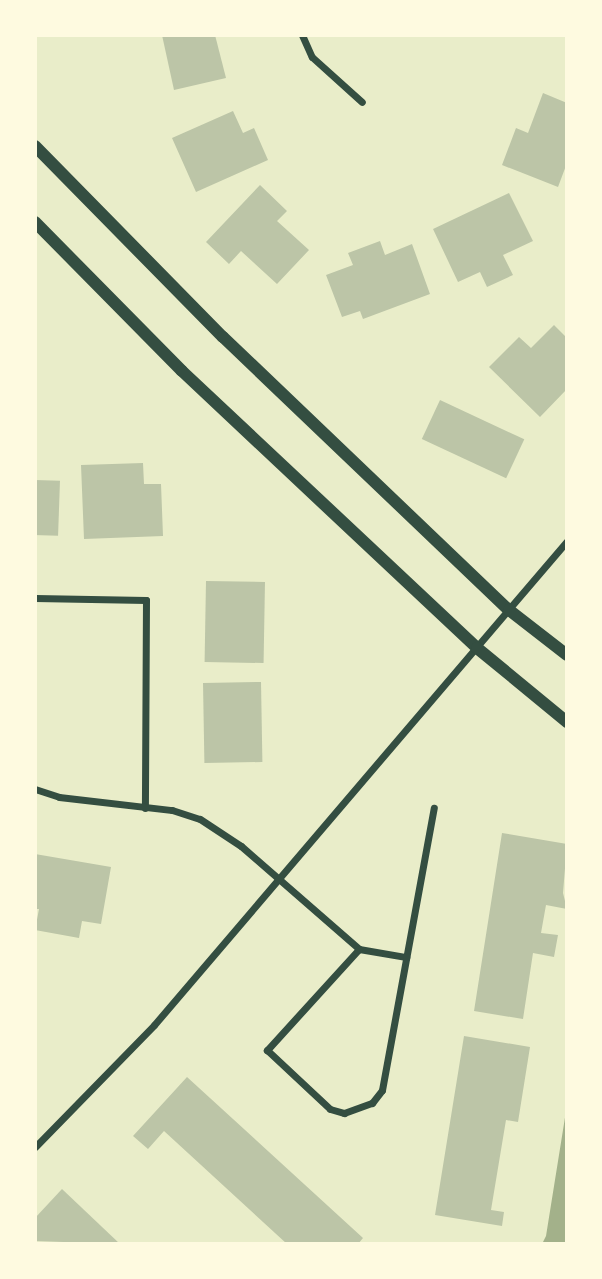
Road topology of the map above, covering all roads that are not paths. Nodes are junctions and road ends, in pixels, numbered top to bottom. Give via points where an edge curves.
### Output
1 (302, 35) edge
2 (362, 102) dead end
3 (35, 146) edge
4 (35, 222) edge
5 (567, 541) edge
6 (35, 598) edge
7 (509, 610) junction
8 (477, 648) junction
9 (567, 655) edge
10 (567, 722) edge
11 (35, 789) edge
12 (145, 808) junction
13 (434, 808) dead end
14 (280, 880) junction
15 (359, 949) junction
16 (406, 957) junction
17 (35, 1147) edge

1 - 2 street via 312,57
3 - 7 street via 223,337
4 - 8 street via 182,371
5 - 7 street
6 - 12 street via 146,600
7 - 8 street
7 - 9 street
8 - 10 street
8 - 14 street
11 - 12 street via 59,797
12 - 14 street via 200,819
13 - 16 street
14 - 15 street
14 - 17 street via 154,1025
15 - 16 street
15 - 16 street via 267,1050 330,1109 344,1113 365,1107 382,1090

